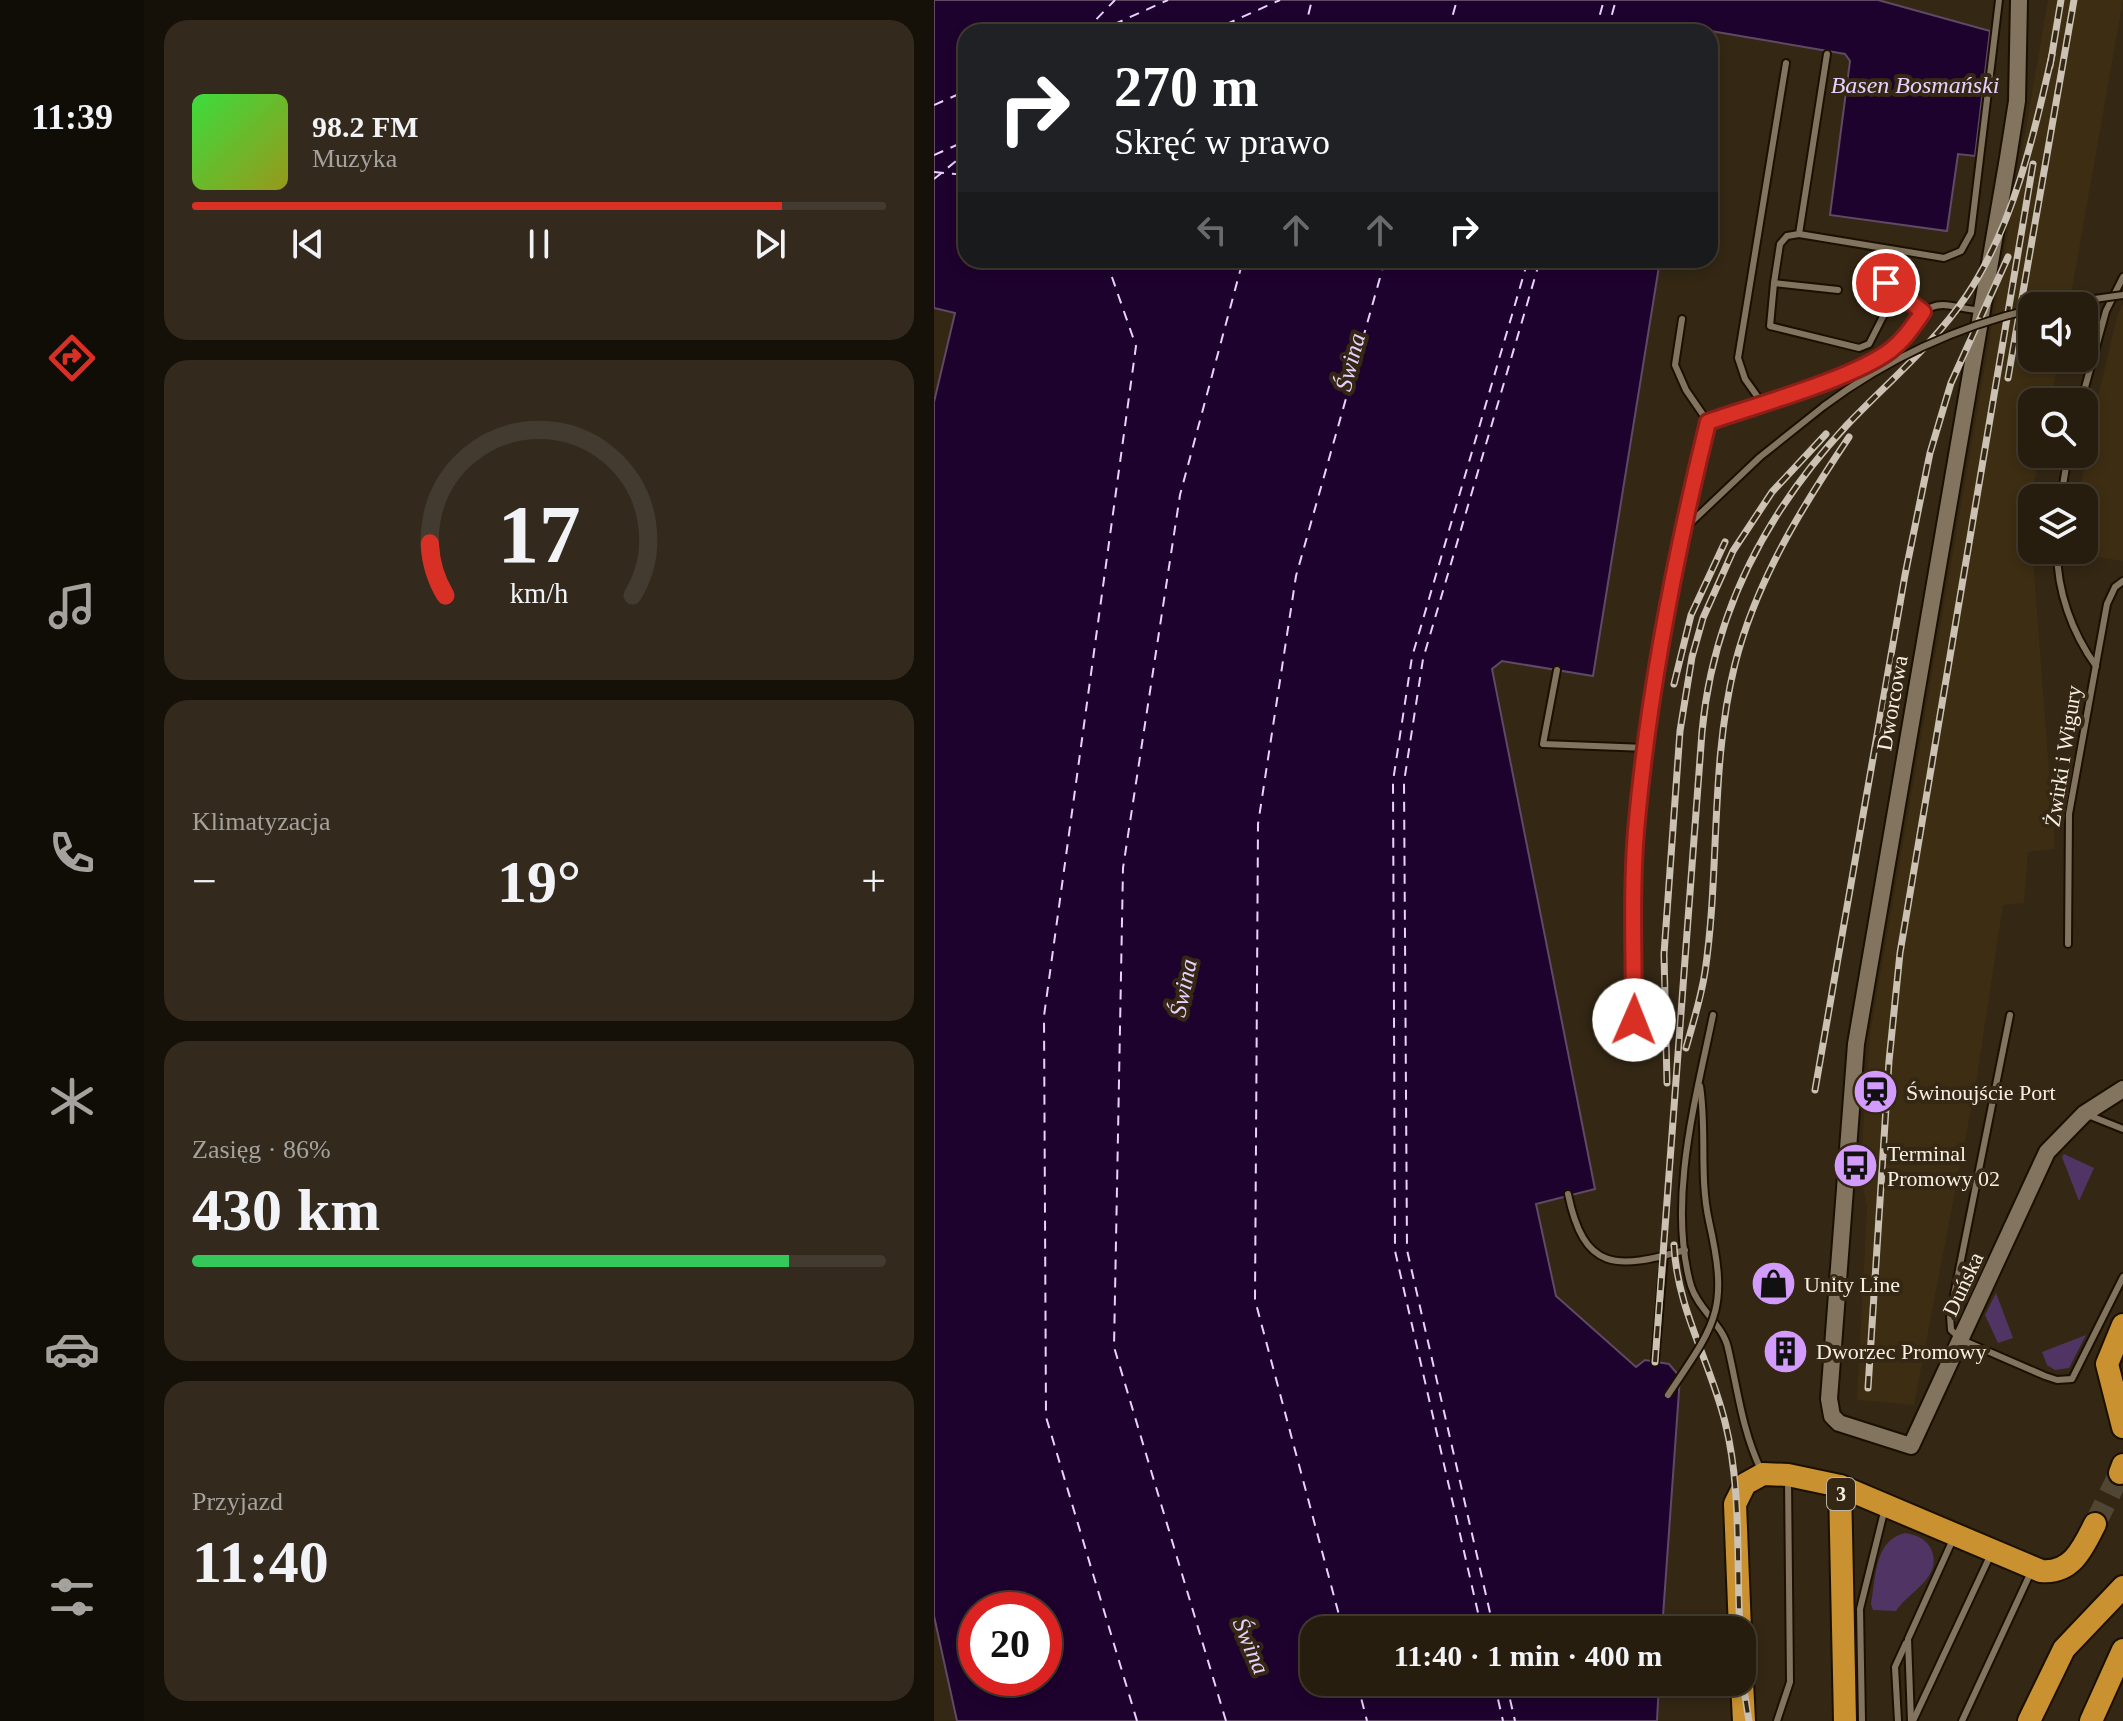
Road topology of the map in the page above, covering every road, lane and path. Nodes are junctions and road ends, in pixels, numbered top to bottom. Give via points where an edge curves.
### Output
1 (1999, 0) edge
2 (2019, 0) edge
3 (1827, 54) dead end
4 (1786, 63) dead end
5 (1799, 234) junction
6 (1888, 250) junction
7 (2123, 277) edge
8 (1774, 283) junction
9 (1838, 290) dead end
10 (1896, 291) junction
11 (2123, 295) edge
12 (2098, 299) edge
13 (1983, 310) junction
14 (1923, 312) junction
15 (2018, 313) edge
16 (1682, 319) dead end
17 (2085, 388) edge
18 (1762, 403) junction
19 (1708, 422) junction
20 (1681, 531) junction
21 (2059, 564) edge
22 (2123, 581) edge
23 (2096, 666) junction
24 (1557, 670) dead end
25 (1646, 748) junction
26 (2068, 944) dead end
27 (1713, 1015) dead end
28 (2010, 1015) dead end
29 (1634, 1020) dead end
30 (1699, 1081) junction
31 (2123, 1089) edge
32 (2084, 1114) junction
33 (2123, 1129) edge
34 (1568, 1194) dead end
35 (1685, 1250) junction
36 (1664, 1255) junction
37 (2123, 1277) edge
38 (2123, 1325) edge
39 (1962, 1340) junction
40 (1655, 1362) dead end
41 (1668, 1395) dead end
42 (1832, 1416) joint
43 (2123, 1427) edge
44 (1763, 1474) junction
45 (1788, 1475) junction
46 (1840, 1486) junction
47 (1887, 1503) junction
48 (2095, 1524) tunnel mouth
49 (1955, 1534) junction
50 (1992, 1551) junction
51 (2032, 1569) junction
52 (2123, 1587) edge
53 (1739, 1616) edge
54 (1908, 1639) junction
55 (2123, 1650) edge
56 (1743, 1696) edge
57 (1744, 1721) edge
58 (1777, 1721) edge
59 (1845, 1721) edge
60 (1862, 1721) edge
61 (1898, 1721) edge
62 (1912, 1721) edge
63 (1962, 1721) edge
64 (2029, 1721) edge
65 (2091, 1721) edge

1 - 6 lane via 1970,240 1944,258
2 - 13 street, Dworcowa via 2017,101
3 - 5 lane
4 - 18 lane via 1738,358
5 - 6 lane
5 - 8 lane via 1783,239
6 - 10 lane via 1884,276
7 - 17 lane via 2106,311
8 - 9 lane
8 - 10 lane via 1770,326 1859,348 1869,344
10 - 14 lane
11 - 12 lane, bridge
13 - 14 lane via 1945,305
13 - 42 street, Dworcowa via 1856,1044 1829,1399
14 - 18 lane via 1888,353
15 - 20 lane, bridge via 1912,351 1824,406
16 - 19 lane via 1675,365
18 - 19 lane
19 - 20 lane
20 - 25 lane
21 - 23 lane via 2066,605
22 - 23 lane, Żwirki i Wigury via 2107,604
23 - 26 lane, Żwirki i Wigury via 2069,814
24 - 25 lane via 1543,744
25 - 29 lane via 1636,833
27 - 30 lane
28 - 39 lane via 1950,1315 1951,1330
30 - 35 lane via 1684,1173
30 - 41 lane, bridge via 1705,1144 1702,1179 1721,1286 1705,1339
31 - 32 street, Duńska
32 - 33 lane
32 - 39 street, Duńska via 2047,1152
34 - 36 lane via 1575,1230 1589,1251 1608,1260
35 - 36 lane
35 - 44 lane via 1698,1305 1727,1344 1745,1432
36 - 40 lane
37 - 39 lane via 2072,1379 2057,1380
38 - 43 highway via 2107,1364
39 - 42 street, Duńska via 1911,1446 1846,1428
44 - 45 highway, 3
44 - 53 highway via 1745,1484 1735,1504
45 - 46 highway, 3
45 - 58 lane via 1790,1682
46 - 47 highway, 3
46 - 59 highway, 3
47 - 49 highway, 3
47 - 60 lane via 1860,1609
48 - 51 highway via 2069,1565 2050,1572
49 - 50 highway, 3
49 - 54 lane
50 - 51 highway, 3
50 - 62 lane
51 - 63 lane
52 - 64 highway via 2064,1649
54 - 61 lane via 1895,1667
54 - 62 lane
55 - 65 highway
56 - 57 highway

